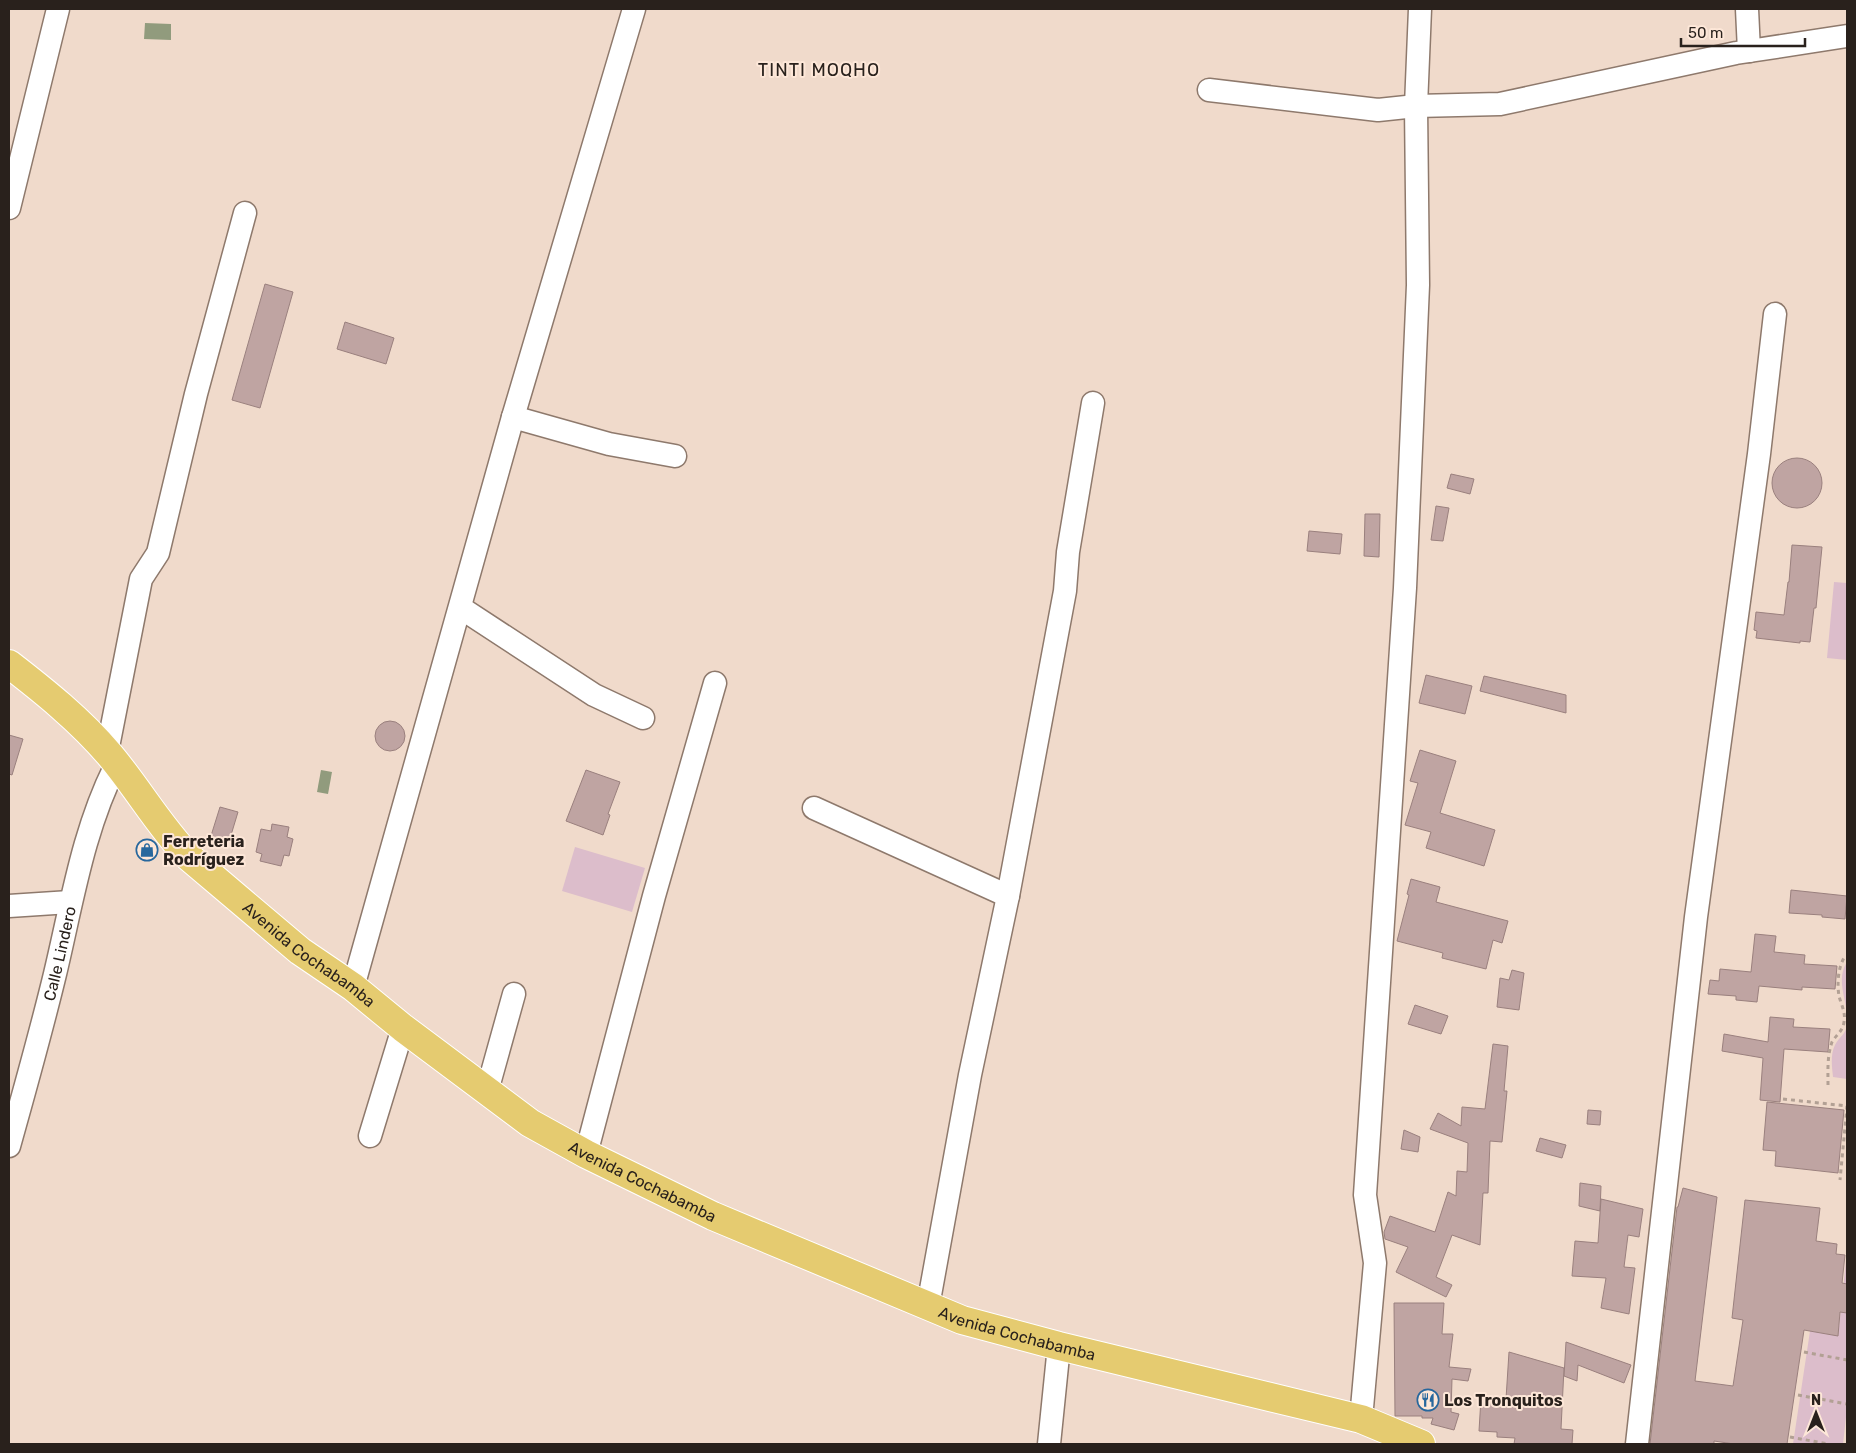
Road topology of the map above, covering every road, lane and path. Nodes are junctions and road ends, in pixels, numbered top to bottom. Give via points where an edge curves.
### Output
1 (58, 9) edge
2 (634, 9) edge
3 (1420, 9) edge
4 (1747, 9) edge
5 (1847, 36) edge
6 (1748, 51) junction
7 (1209, 90) dead end
8 (1416, 106) junction
9 (9, 208) edge
10 (245, 213) dead end
11 (1775, 314) dead end
12 (1093, 404) dead end
13 (513, 417) junction
14 (675, 456) dead end
15 (461, 608) junction
16 (9, 664) edge
17 (715, 683) dead end
18 (644, 718) dead end
19 (112, 758) junction
20 (814, 808) dead end
21 (1008, 896) junction
22 (70, 902) junction
23 (9, 906) edge
24 (1847, 957) edge
25 (352, 988) junction
26 (514, 994) dead end
27 (402, 1028) junction
28 (1828, 1085) dead end
29 (487, 1090) junction
30 (1783, 1099) dead end
31 (370, 1136) dead end
32 (9, 1146) edge
33 (586, 1154) junction
34 (1840, 1180) dead end
35 (928, 1306) junction
36 (1059, 1346) junction
37 (1804, 1352) dead end
38 (1847, 1360) edge
39 (1798, 1395) dead end
40 (1847, 1404) edge
41 (1361, 1419) junction
42 (1790, 1437) dead end
43 (1049, 1444) edge
44 (1421, 1444) edge
45 (1637, 1444) edge
46 (1828, 1444) edge

1 - 9 street
2 - 13 street
3 - 8 street
4 - 6 street
5 - 6 street
6 - 8 street via 1500,104
7 - 8 street via 1378,110
8 - 41 street via 1418,285 1405,588 1365,1195 1375,1263
10 - 19 street, Calle Lindero via 196,394 158,553 141,579
11 - 45 street via 1758,464 1696,917
12 - 21 street via 1068,552 1065,591
13 - 14 street via 609,444
13 - 15 street
15 - 18 street via 594,695
15 - 25 street
16 - 19 main road, Avenida Cochabamba via 47,693
17 - 33 street via 654,896
19 - 22 street, Calle Lindero
19 - 25 main road, Avenida Cochabamba via 189,857 300,951
20 - 21 street
21 - 35 street via 970,1075
22 - 23 street
22 - 32 street, Calle Lindero via 55,973
24 - 28 path via 1840,965 1839,981 1844,1022 1831,1046
25 - 27 main road, Avenida Cochabamba
26 - 29 street
27 - 29 main road, Avenida Cochabamba
27 - 31 street
29 - 33 main road, Avenida Cochabamba via 530,1123
30 - 34 path via 1847,1106
33 - 35 main road, Avenida Cochabamba via 713,1216
35 - 36 main road, Avenida Cochabamba via 962,1320
36 - 41 main road, Avenida Cochabamba
36 - 43 street
37 - 38 path
39 - 40 path
41 - 44 main road, Avenida Cochabamba
42 - 46 path

